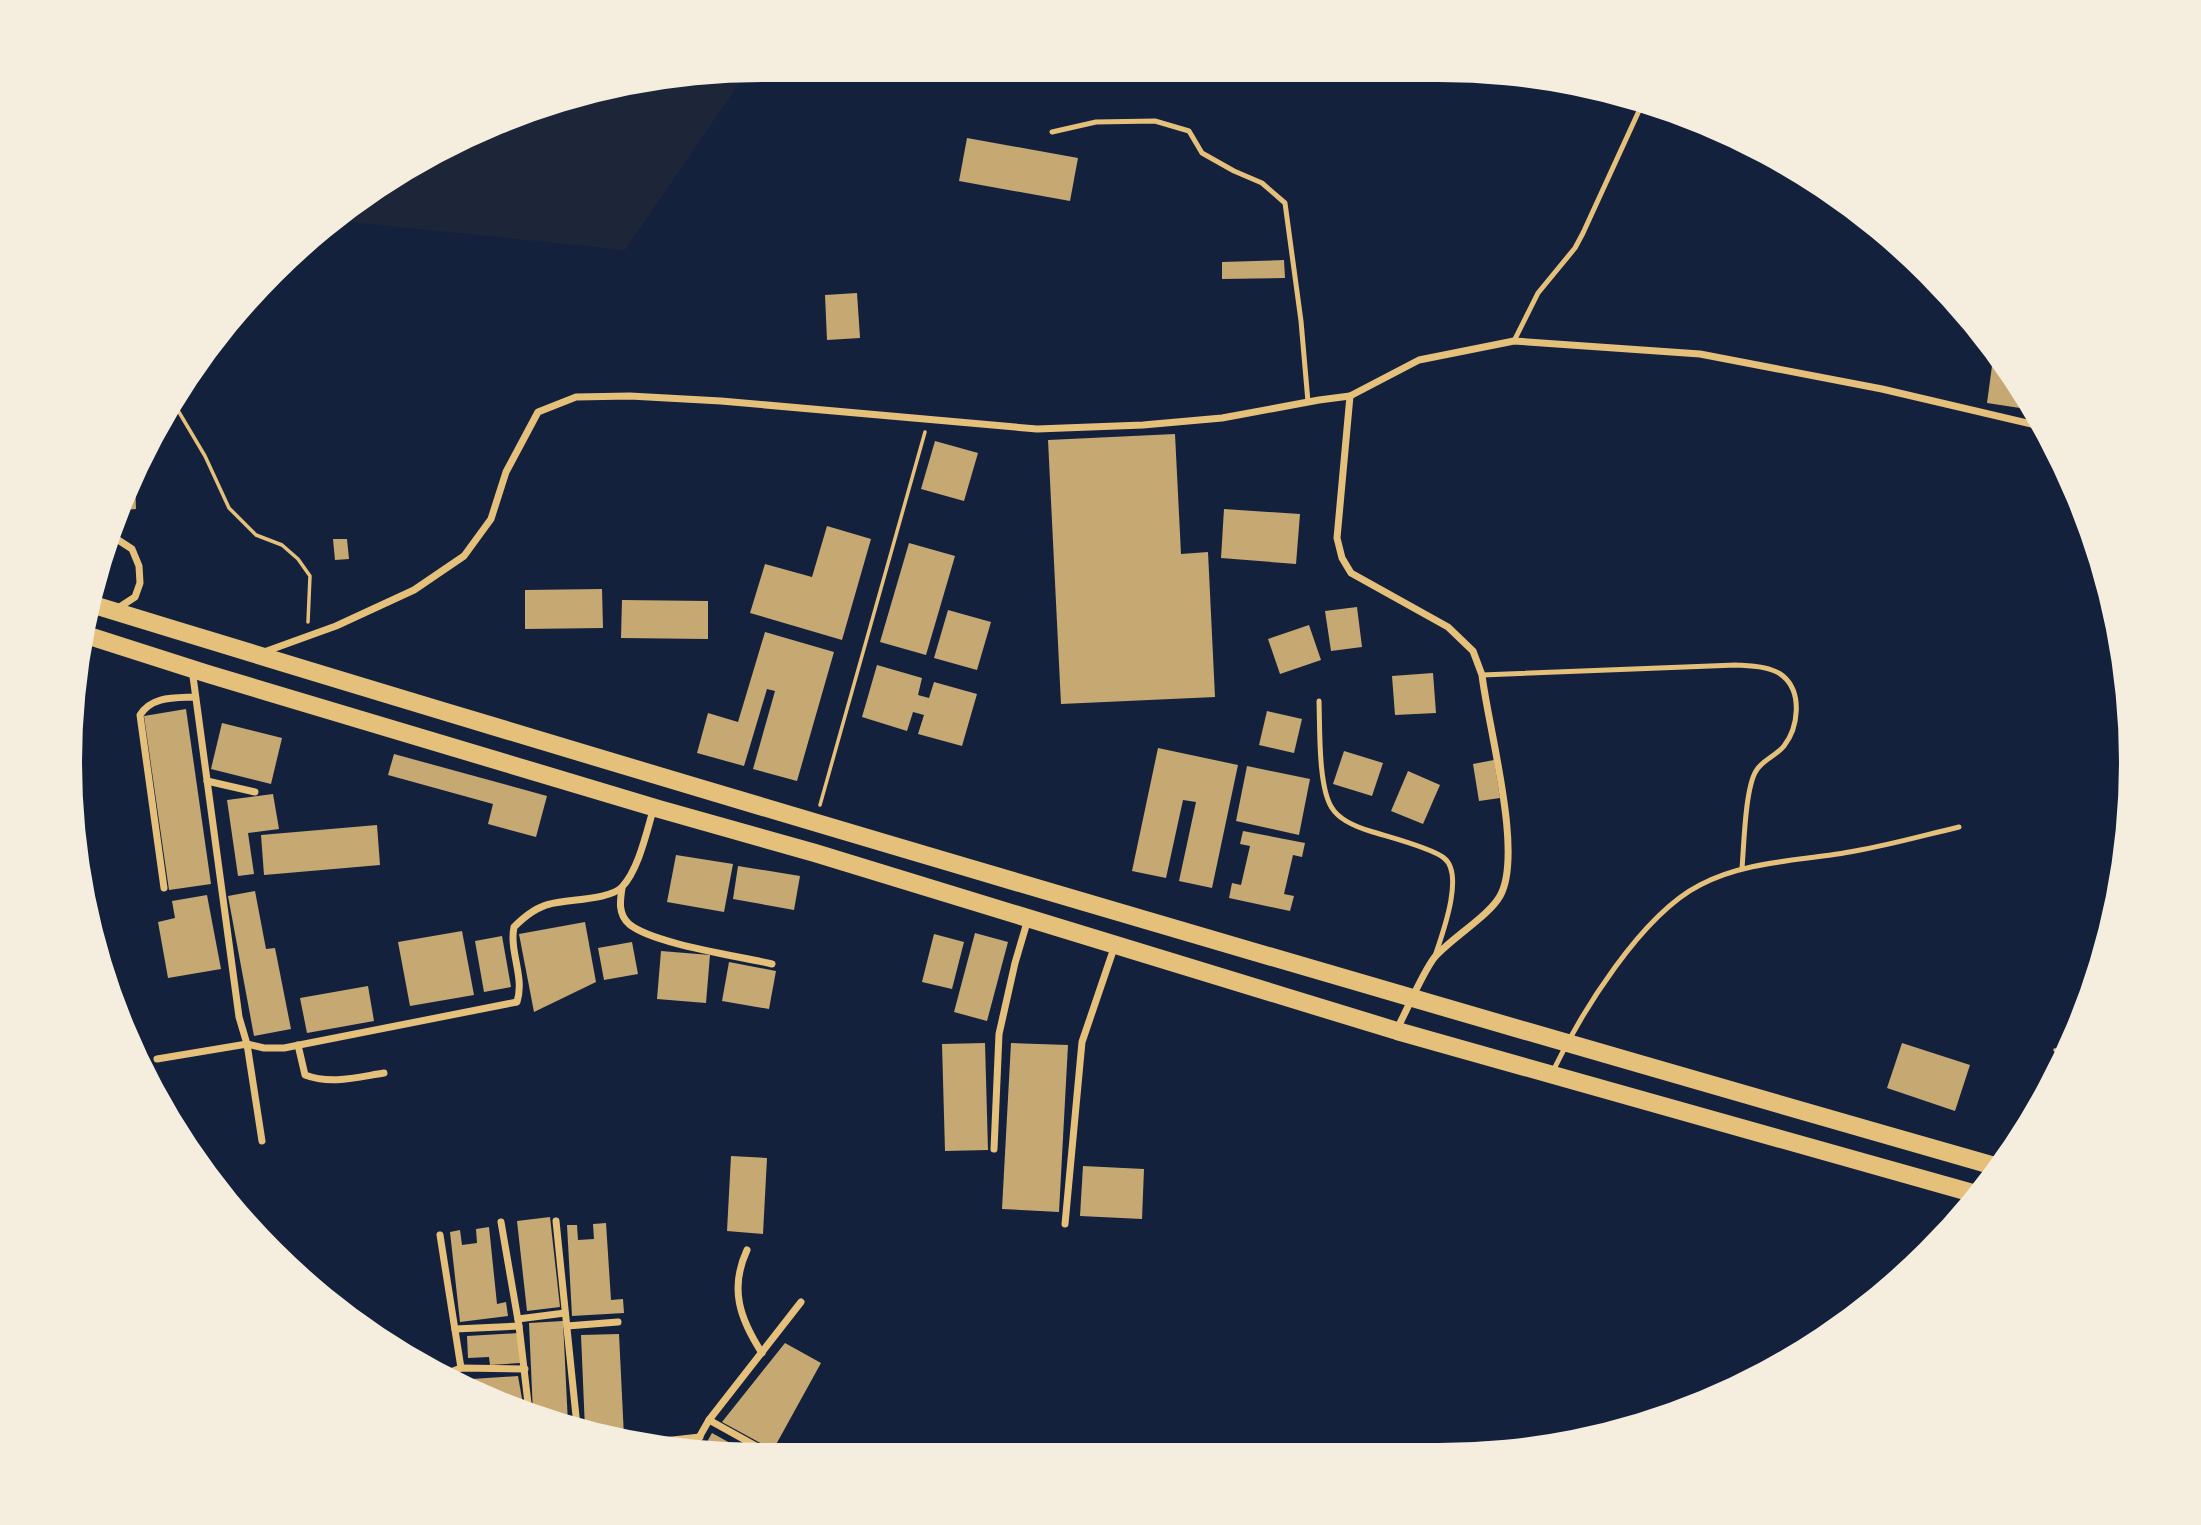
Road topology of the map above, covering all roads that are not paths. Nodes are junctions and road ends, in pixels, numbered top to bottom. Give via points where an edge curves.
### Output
1 (1638, 112) edge
2 (1052, 132) dead end
3 (1514, 341) junction
4 (1350, 396) junction
5 (1308, 402) junction
6 (2029, 423) edge
7 (119, 541) edge
8 (100, 607) edge
9 (114, 611) junction
10 (179, 631) junction
11 (94, 637) edge
12 (256, 655) junction
13 (169, 661) junction
14 (191, 668) junction
15 (1482, 675) junction
16 (195, 697) junction
17 (1319, 701) dead end
18 (206, 781) junction
19 (255, 792) dead end
20 (654, 807) junction
21 (1959, 827) dead end
22 (1742, 868) junction
23 (164, 888) dead end
24 (622, 888) junction
25 (1028, 918) junction
26 (1115, 944) junction
27 (1434, 959) junction
28 (772, 964) dead end
29 (1412, 1000) junction
30 (1397, 1031) junction
31 (247, 1044) junction
32 (1566, 1044) junction
33 (298, 1045) junction
34 (157, 1059) dead end
35 (384, 1073) dead end
36 (1551, 1074) junction
37 (262, 1141) dead end
38 (995, 1149) dead end
39 (1987, 1164) edge
40 (1966, 1191) edge
41 (556, 1221) dead end
42 (501, 1222) dead end
43 (1065, 1224) dead end
44 (440, 1235) dead end
45 (747, 1250) dead end
46 (801, 1302) dead end
47 (565, 1313) junction
48 (519, 1322) junction
49 (618, 1322) dead end
50 (567, 1326) junction
51 (455, 1329) junction
52 (761, 1353) junction
53 (461, 1368) junction
54 (524, 1369) junction
55 (456, 1370) edge
56 (528, 1401) edge
57 (576, 1417) edge
58 (709, 1420) junction
59 (700, 1437) joint
60 (688, 1438) edge
61 (743, 1442) edge

1 - 3 lane via 1583,233 1538,293
2 - 5 lane via 1096,122 1155,121 1189,131 1202,153 1262,183 1285,203
3 - 4 street via 1419,360
3 - 6 street via 1700,354
4 - 5 street
4 - 15 street via 1337,538 1342,558 1351,573 1462,638 1474,651
5 - 12 street via 1222,418 1037,429 721,401 576,397 538,412 506,472 491,519 464,556 414,590 336,626
7 - 9 street via 132,549 140,583 135,597
8 - 9 main road
9 - 10 main road
10 - 12 main road
10 - 13 main road
11 - 13 main road
12 - 29 main road
13 - 14 main road
14 - 16 street
14 - 20 main road
15 - 22 lane via 1735,665 1765,668 1783,676 1796,711 1793,732 1782,749 1755,772
15 - 27 street via 1508,834 1508,872 1500,898
16 - 18 street
16 - 23 street via 151,702 140,715
17 - 27 lane via 1323,777 1330,806 1361,828 1445,858 1452,869 1453,886
18 - 19 street
18 - 31 street via 239,1017
20 - 24 street
20 - 25 main road
21 - 22 lane via 1855,851
22 - 32 lane via 1699,885 1658,915 1613,971
24 - 28 street via 622,915 645,933
24 - 33 street via 608,895 547,904 514,926 517,1002
25 - 26 main road
25 - 38 street via 999,1034
26 - 30 main road
26 - 43 street via 1082,1042
27 - 29 street
29 - 30 street
29 - 32 main road
30 - 36 main road
31 - 33 street via 264,1048
31 - 34 street
31 - 37 street
32 - 36 lane
32 - 39 main road
33 - 35 street via 305,1075 318,1080
36 - 40 main road
41 - 47 street
42 - 48 street
44 - 51 street
45 - 52 street via 739,1267 739,1300 745,1327
46 - 52 street
47 - 48 street
47 - 50 street
48 - 51 street
48 - 54 street
49 - 50 street
50 - 57 street
51 - 53 street
52 - 58 street
53 - 54 street
53 - 55 street
54 - 56 street
58 - 59 street
58 - 61 street
59 - 60 street

